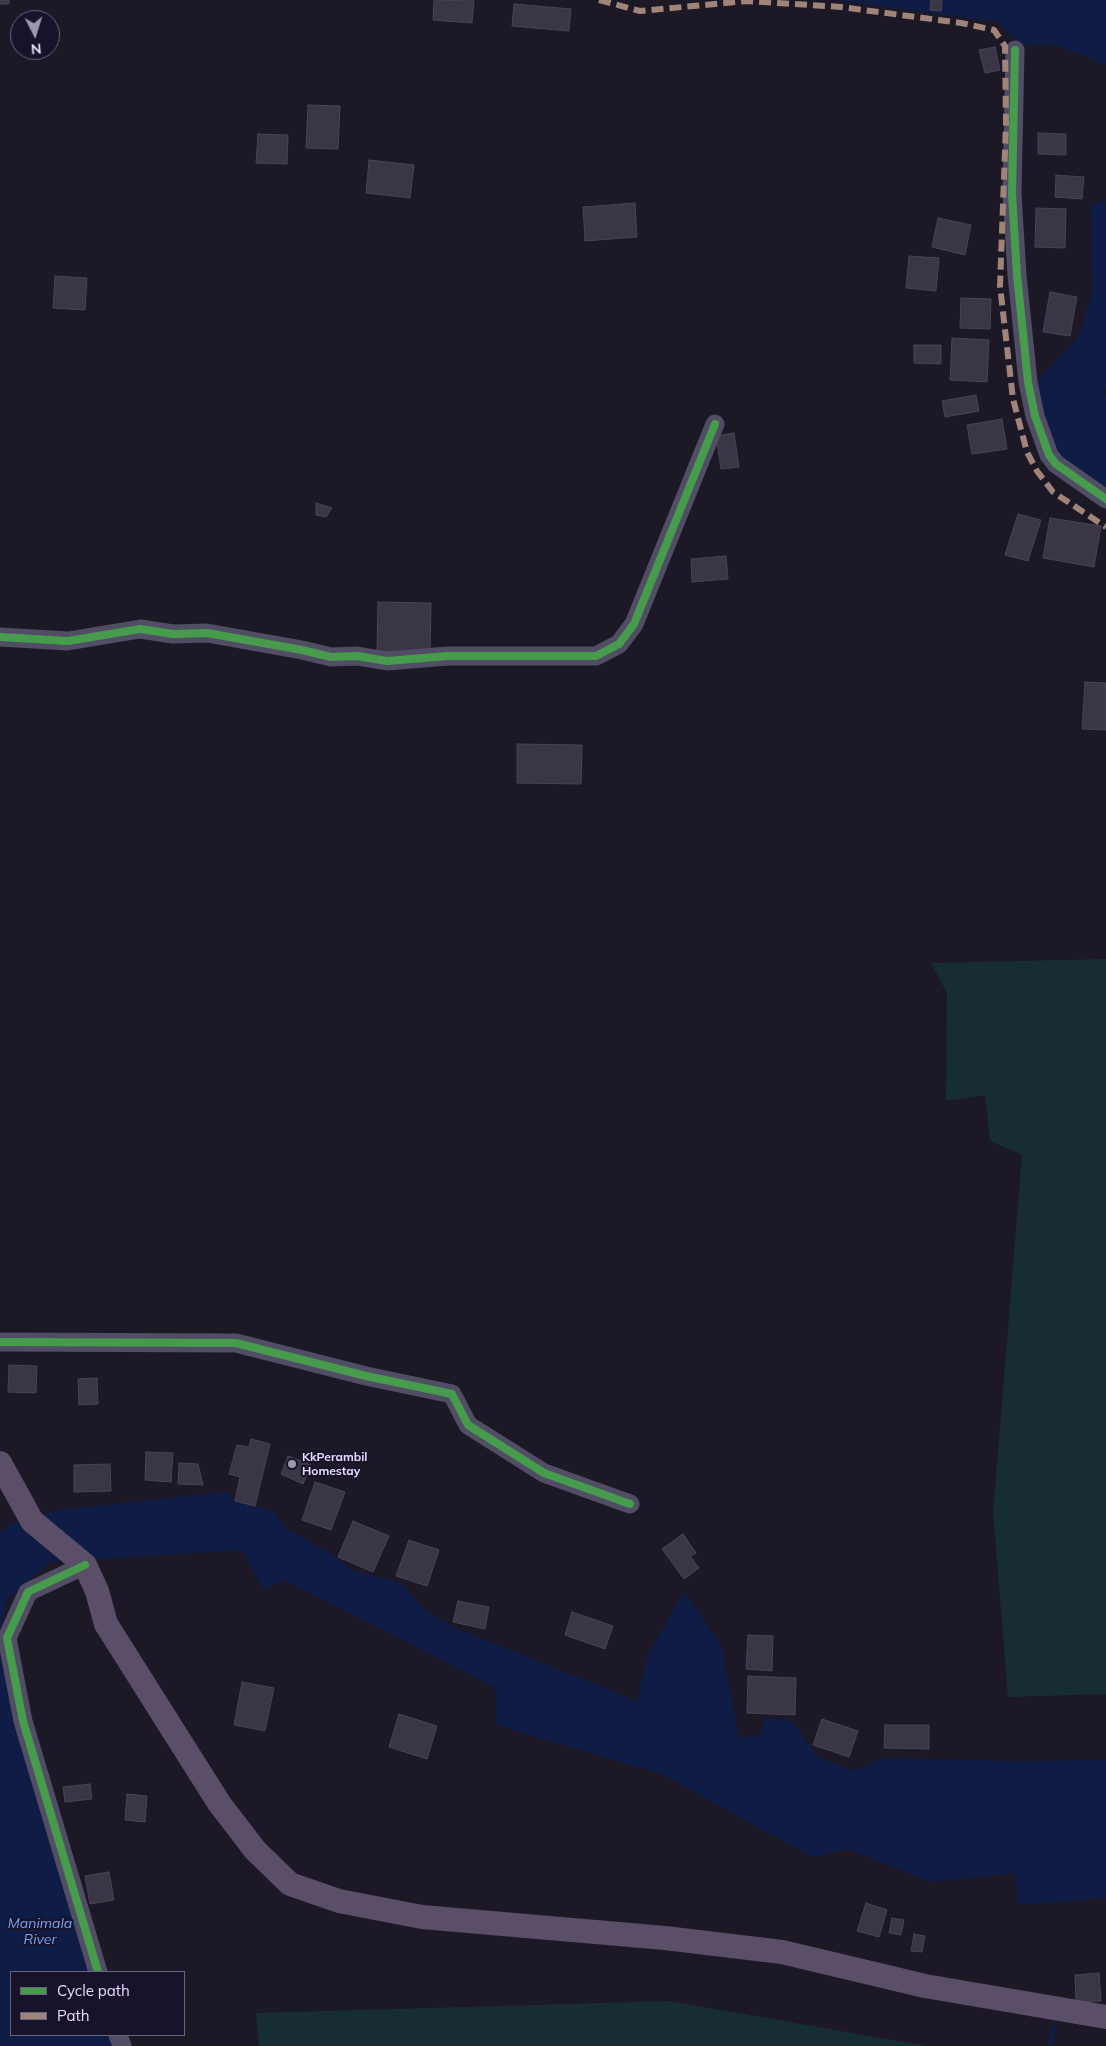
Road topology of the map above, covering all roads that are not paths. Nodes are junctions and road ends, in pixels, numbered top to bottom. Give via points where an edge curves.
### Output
1 (1015, 50) dead end
2 (715, 424) dead end
3 (1106, 499) edge
4 (0, 637) edge
5 (0, 1342) edge
6 (0, 1463) edge
7 (630, 1504) dead end
8 (85, 1565) junction
9 (98, 1971) edge
10 (1106, 2017) edge

1 - 3 street via 1012,194 1028,382 1035,416 1049,455 1056,464
2 - 4 street via 634,624 619,644 596,656 448,656 387,661 357,656 331,658 207,633 173,634 140,629 68,641
5 - 7 street via 236,1343 452,1394 468,1425 544,1474
6 - 8 main road via 32,1521
8 - 9 street via 28,1592 7,1638 24,1722
8 - 10 main road via 97,1591 106,1624 219,1803 255,1850 290,1884 339,1901 422,1918 665,1938 782,1952 925,1986

